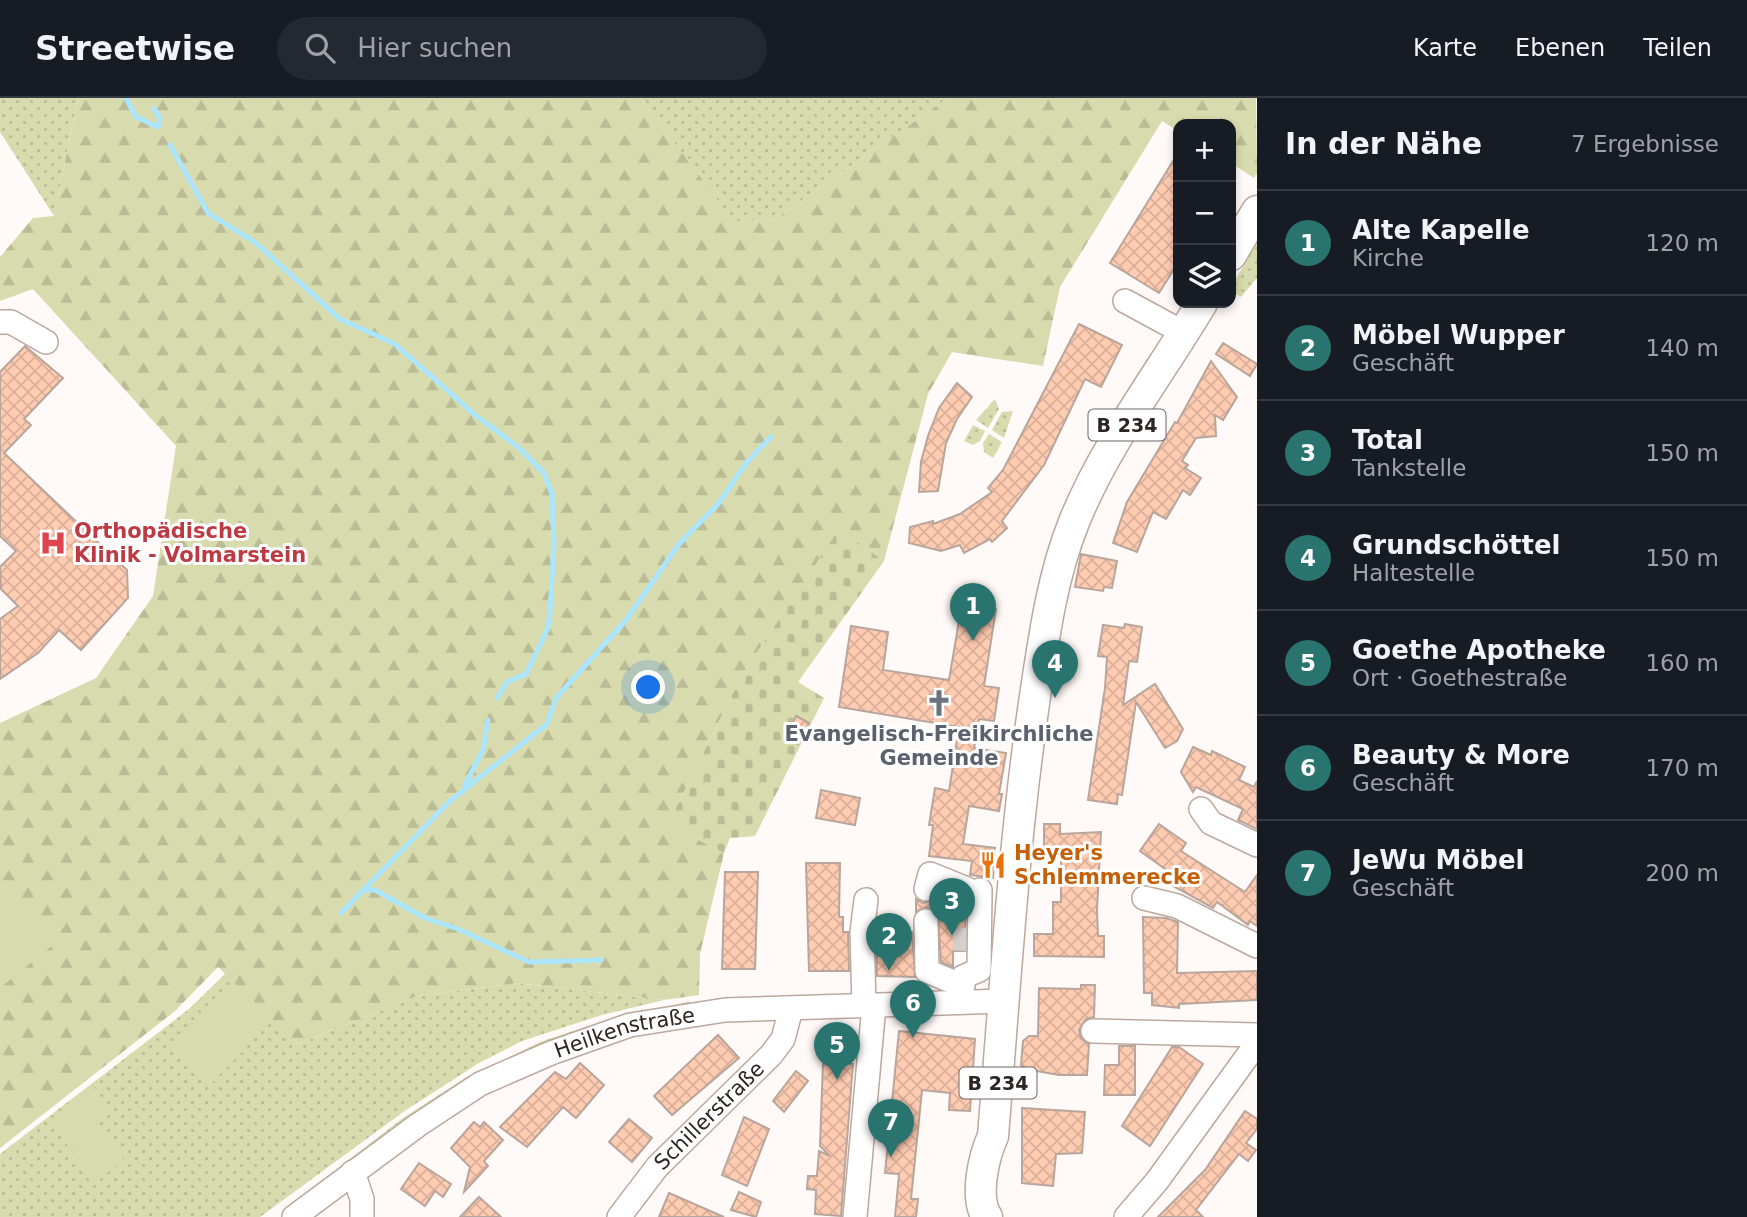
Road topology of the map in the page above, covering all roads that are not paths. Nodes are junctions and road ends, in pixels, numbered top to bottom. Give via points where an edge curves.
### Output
1 (1257, 211) edge
2 (1236, 247) edge
3 (1125, 301) dead end
4 (1199, 308) edge
5 (0, 322) edge
6 (1184, 333) junction
7 (46, 342) dead end
8 (1201, 809) dead end
9 (1257, 845) edge
10 (1013, 884) junction
11 (926, 889) dead end
12 (971, 894) junction
13 (1144, 898) dead end
14 (866, 900) dead end
15 (926, 921) dead end
16 (1257, 946) edge
17 (964, 951) tunnel mouth
18 (963, 988) junction
19 (1004, 1001) junction
20 (869, 1005) junction
21 (791, 1009) junction
22 (1093, 1031) dead end
23 (1257, 1035) edge
24 (1257, 1043) edge
25 (353, 1172) junction
26 (294, 1217) edge
27 (362, 1217) edge
28 (620, 1217) edge
29 (855, 1217) edge
30 (988, 1217) edge
31 (1126, 1217) edge

1 - 2 main road
3 - 6 street
4 - 6 main road, B 234
5 - 7 street via 11,322
6 - 10 main road, B 234 via 1091,483 1063,554 1038,673
8 - 9 street via 1211,823
10 - 12 street
10 - 19 main road, B 234
11 - 12 street via 930,874
12 - 18 street via 979,971
13 - 16 street via 1177,905
14 - 20 street via 862,932
15 - 18 street via 927,971
17 - 18 street
18 - 19 street, Heilkenstraße
18 - 20 street, Heilkenstraße
19 - 30 main road, B 234 via 993,1136 985,1153 981,1200
20 - 21 street, Heilkenstraße
20 - 29 street
21 - 25 street, Heilkenstraße via 725,1010 630,1025 551,1053 480,1084
21 - 28 street, Schillerstraße via 783,1039 771,1055 657,1167
22 - 23 street
24 - 31 street
25 - 26 street, Heilkenstraße
25 - 27 street via 362,1199

